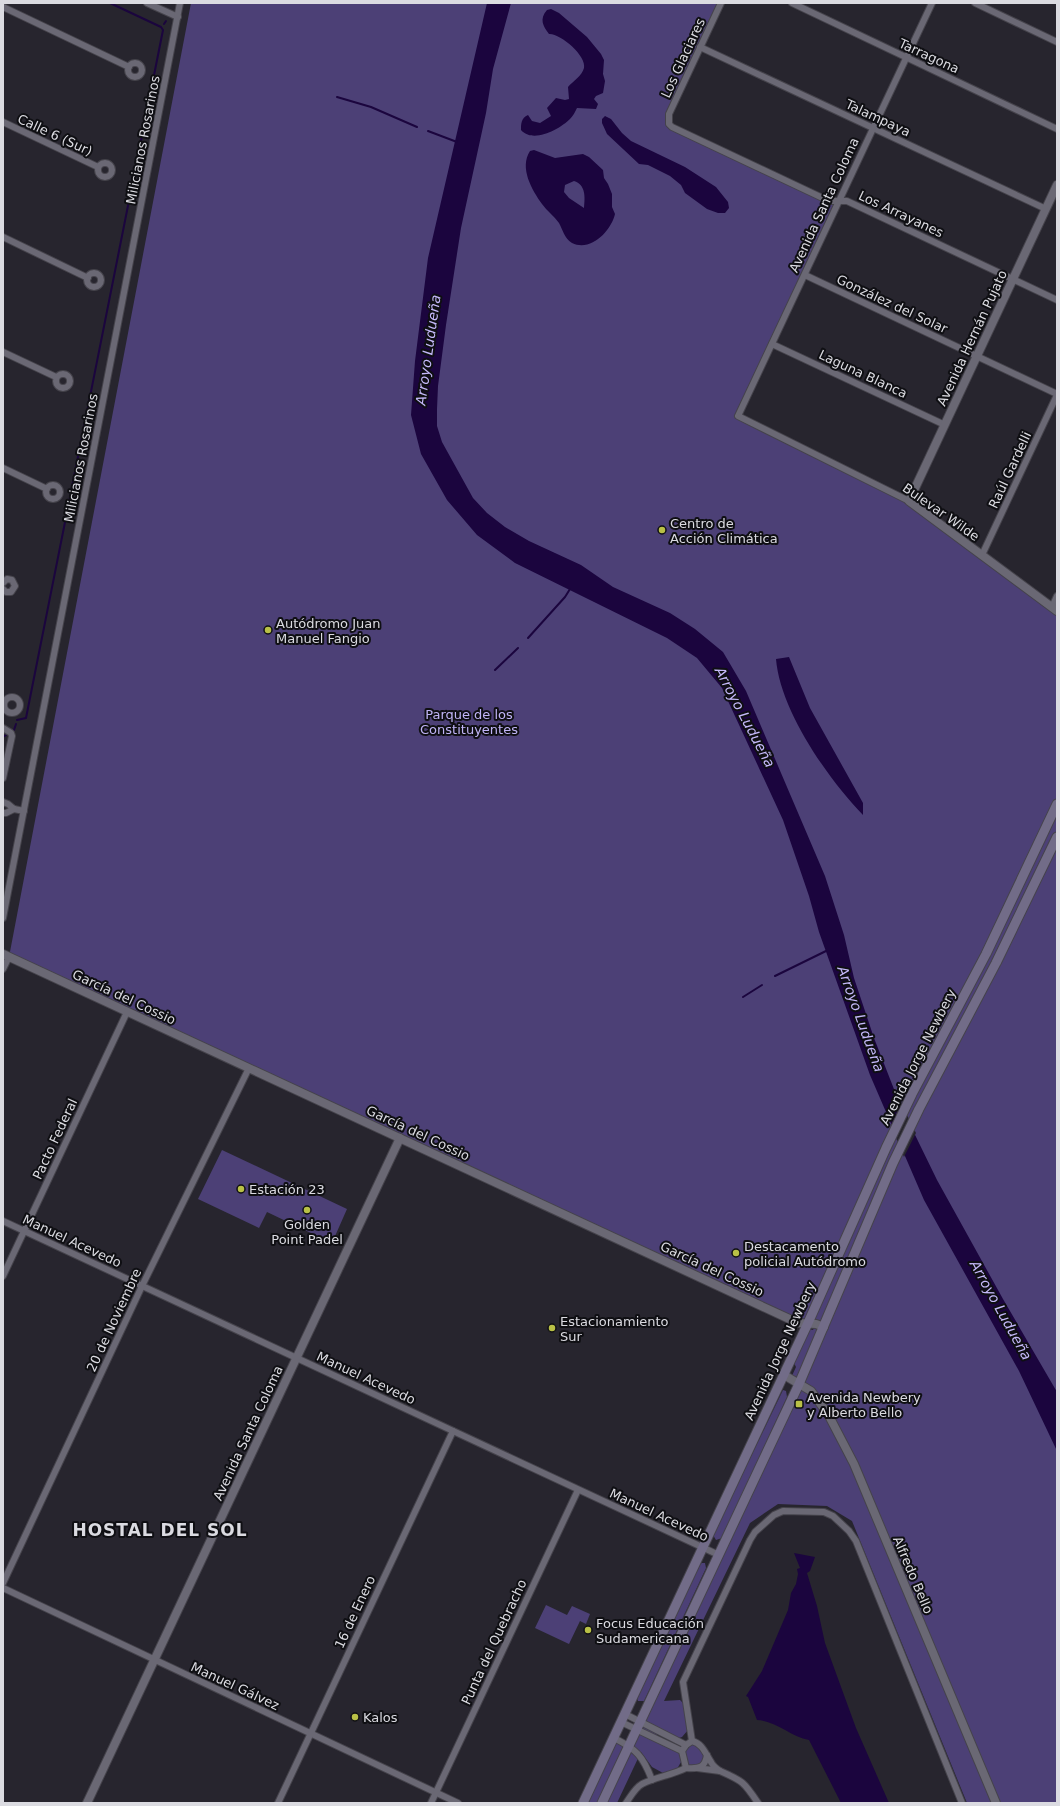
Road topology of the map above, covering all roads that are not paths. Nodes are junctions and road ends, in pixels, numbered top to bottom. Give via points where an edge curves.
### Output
1 (147, 3) edge
2 (180, 3) edge
3 (721, 3) edge
4 (792, 3) edge
5 (932, 3) edge
6 (975, 3) edge
7 (3, 7) edge
8 (178, 17) junction
9 (1057, 42) edge
10 (700, 47) junction
11 (907, 58) junction
12 (129, 67) dead end
13 (3, 122) edge
14 (669, 124) joint
15 (874, 128) junction
16 (1057, 129) edge
17 (98, 167) dead end
18 (1057, 186) edge
19 (839, 201) junction
20 (1046, 209) junction
21 (3, 237) edge
22 (805, 275) junction
23 (88, 278) dead end
24 (1013, 279) junction
25 (1057, 300) edge
26 (772, 344) junction
27 (3, 352) edge
28 (977, 356) junction
29 (56, 377) dead end
30 (1057, 395) edge
31 (738, 416) joint
32 (945, 425) junction
33 (3, 468) edge
34 (47, 489) dead end
35 (909, 501) junction
36 (982, 555) junction
37 (3, 582) edge
38 (3, 589) edge
39 (1057, 596) edge
40 (1054, 609) edge
41 (3, 728) edge
42 (3, 778) edge
43 (3, 802) edge
44 (1057, 804) edge
45 (14, 809) junction
46 (24, 811) junction
47 (3, 813) edge
48 (1057, 837) edge
49 (3, 918) edge
50 (6, 956) edge
51 (3, 969) edge
52 (127, 1012) junction
53 (249, 1068) junction
54 (400, 1138) junction
55 (3, 1221) edge
56 (24, 1231) junction
57 (3, 1276) edge
58 (142, 1286) junction
59 (808, 1323) junction
60 (824, 1327) junction
61 (296, 1358) junction
62 (784, 1375) junction
63 (800, 1384) junction
64 (452, 1431) junction
65 (578, 1490) junction
66 (702, 1548) junction
67 (719, 1555) junction
68 (3, 1583) edge
69 (3, 1588) edge
70 (154, 1660) junction
71 (623, 1718) junction
72 (638, 1726) junction
73 (310, 1734) junction
74 (614, 1738) junction
75 (689, 1743) junction
76 (629, 1746) junction
77 (682, 1751) junction
78 (707, 1755) junction
79 (686, 1768) junction
80 (697, 1768) junction
81 (720, 1772) junction
82 (652, 1780) junction
83 (435, 1793) junction
84 (87, 1803) edge
85 (278, 1803) edge
86 (431, 1803) edge
87 (458, 1803) edge
88 (583, 1803) edge
89 (602, 1803) edge
90 (626, 1803) edge
91 (758, 1803) edge
92 (962, 1803) edge
93 (996, 1803) edge

1 - 8 street
2 - 8 street, Milicianos Rosarinos
3 - 10 street, Los Glaciares
4 - 11 street, Tarragona
5 - 11 street, Avenida Santa Coloma
6 - 9 street
7 - 12 street
8 - 46 street, Milicianos Rosarinos
10 - 14 street, Los Glaciares via 669,114
10 - 15 street, Talampaya
11 - 15 street, Avenida Santa Coloma
11 - 16 street, Tarragona
13 - 17 street, Calle 6 (Sur)
14 - 19 street, Los Arrayanes via 829,201
15 - 19 street, Avenida Santa Coloma
15 - 20 street, Talampaya
18 - 20 street, Avenida Hernán Pujato
19 - 22 street, Avenida Santa Coloma
19 - 24 street, Los Arrayanes via 847,201
20 - 24 street, Avenida Hernán Pujato
21 - 23 street
22 - 26 street, Avenida Santa Coloma
22 - 28 street, González del Solar
24 - 25 street, Los Arrayanes
24 - 28 street, Avenida Hernán Pujato
26 - 31 street, Avenida Santa Coloma
26 - 32 street, Laguna Blanca
27 - 29 street
28 - 30 street, González del Solar
28 - 32 street, Avenida Hernán Pujato
30 - 36 street, Raúl Gardelli
31 - 35 street, Bulevar Wilde
32 - 35 street, Avenida Hernán Pujato
33 - 34 street
35 - 36 street, Bulevar Wilde
36 - 40 street, Bulevar Wilde
37 - 38 street via 12,580 16,586 11,592
39 - 40 street
41 - 42 street via 12,736
43 - 45 street
44 - 59 main road, Avenida Jorge Newbery via 986,954 886,1148
45 - 46 street
45 - 47 street
46 - 49 street, Milicianos Rosarinos
48 - 60 main road, Avenida Jorge Newbery via 996,963 893,1163
50 - 51 street
50 - 52 street, García del Cossio
52 - 53 street, García del Cossio
52 - 56 street, Pacto Federal
53 - 54 street, García del Cossio
53 - 58 street, 20 de Noviembre
54 - 59 street, García del Cossio via 798,1323
54 - 61 street, Avenida Santa Coloma
55 - 56 street, Manuel Acevedo
56 - 57 street, Pacto Federal
56 - 58 street, Manuel Acevedo
58 - 61 street, Manuel Acevedo
58 - 68 street, 20 de Noviembre
59 - 60 street, García del Cossio
59 - 62 main road, Avenida Jorge Newbery
60 - 63 main road, Avenida Jorge Newbery
61 - 64 street, Manuel Acevedo
61 - 70 street, Avenida Santa Coloma
62 - 63 street, Alfredo Bello
62 - 66 main road, Avenida Jorge Newbery
63 - 67 main road, Avenida Jorge Newbery
63 - 93 street, Alfredo Bello via 811,1391 828,1414 854,1464
64 - 65 street, Manuel Acevedo
64 - 73 street, 16 de Enero
65 - 66 street, Manuel Acevedo
65 - 83 street, Punta del Quebracho
66 - 67 street, Manuel Acevedo
66 - 71 main road, Avenida Jorge Newbery
67 - 72 main road, Avenida Jorge Newbery
69 - 70 street, Manuel Gálvez
70 - 73 street, Manuel Gálvez
70 - 84 street, Avenida Santa Coloma
71 - 72 street
71 - 74 main road, Avenida Jorge Newbery
72 - 75 street
72 - 76 main road, Avenida Jorge Newbery
72 - 77 street
73 - 83 street, Manuel Gálvez
73 - 85 street, 16 de Enero
74 - 76 street
74 - 88 main road, Avenida Jorge Newbery
75 - 77 street
75 - 78 street via 702,1747
75 - 92 street via 683,1682 750,1540 774,1515 783,1511 824,1512 833,1516 856,1541
76 - 82 street via 646,1763
76 - 89 main road, Avenida Jorge Newbery
77 - 79 street
78 - 80 street via 703,1767
78 - 81 street via 711,1764
79 - 80 street
79 - 82 street
80 - 81 street
81 - 91 street via 740,1780
82 - 90 street via 641,1784
83 - 86 street, Punta del Quebracho
83 - 87 street, Manuel Gálvez

